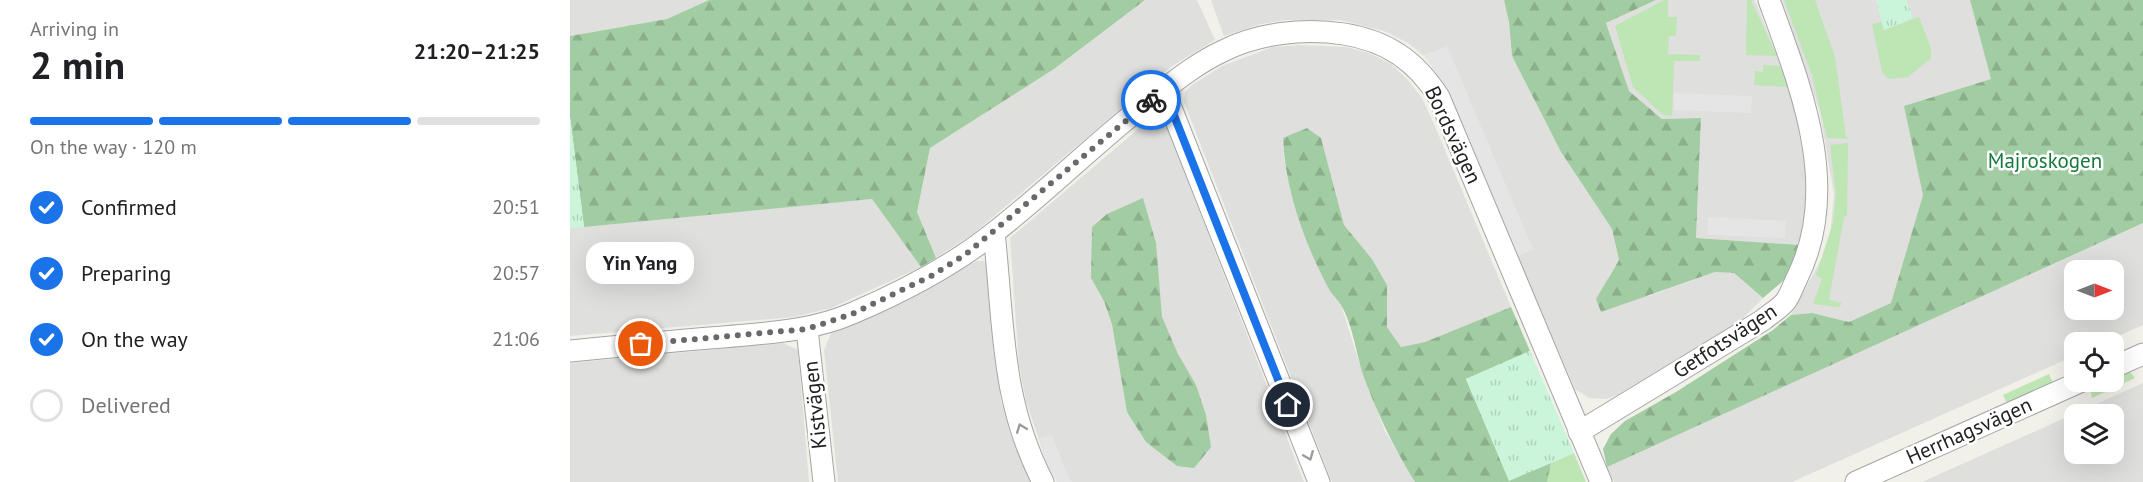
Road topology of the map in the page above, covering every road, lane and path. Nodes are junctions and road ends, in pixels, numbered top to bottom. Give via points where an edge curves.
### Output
1 (1769, 0) edge
2 (1164, 90) junction
3 (994, 233) junction
4 (807, 329) junction
5 (570, 351) edge
6 (2143, 354) edge
7 (2124, 363) edge
8 (2064, 389) edge
9 (1579, 432) junction
10 (824, 482) edge
11 (1043, 482) edge
12 (1319, 482) edge
13 (1601, 482) edge
14 (1856, 482) edge

1 - 9 street, Getfotsvägen via 1801,91 1812,142 1818,215 1810,251 1785,302 1764,320
2 - 3 street, Bordsvägen
2 - 9 street, Bordsvägen via 1224,50 1280,34 1348,35 1384,44 1401,54 1426,78 1438,97
2 -> 12 street
3 - 4 street, Bordsvägen via 931,276 852,314
11 -> 3 street via 1014,411 1006,372
4 - 5 street, Bordsvägen
4 - 10 street, Kistvägen
6 - 7 street
8 - 14 street, Herrhagsvägen
9 - 13 street, Bordsvägen

